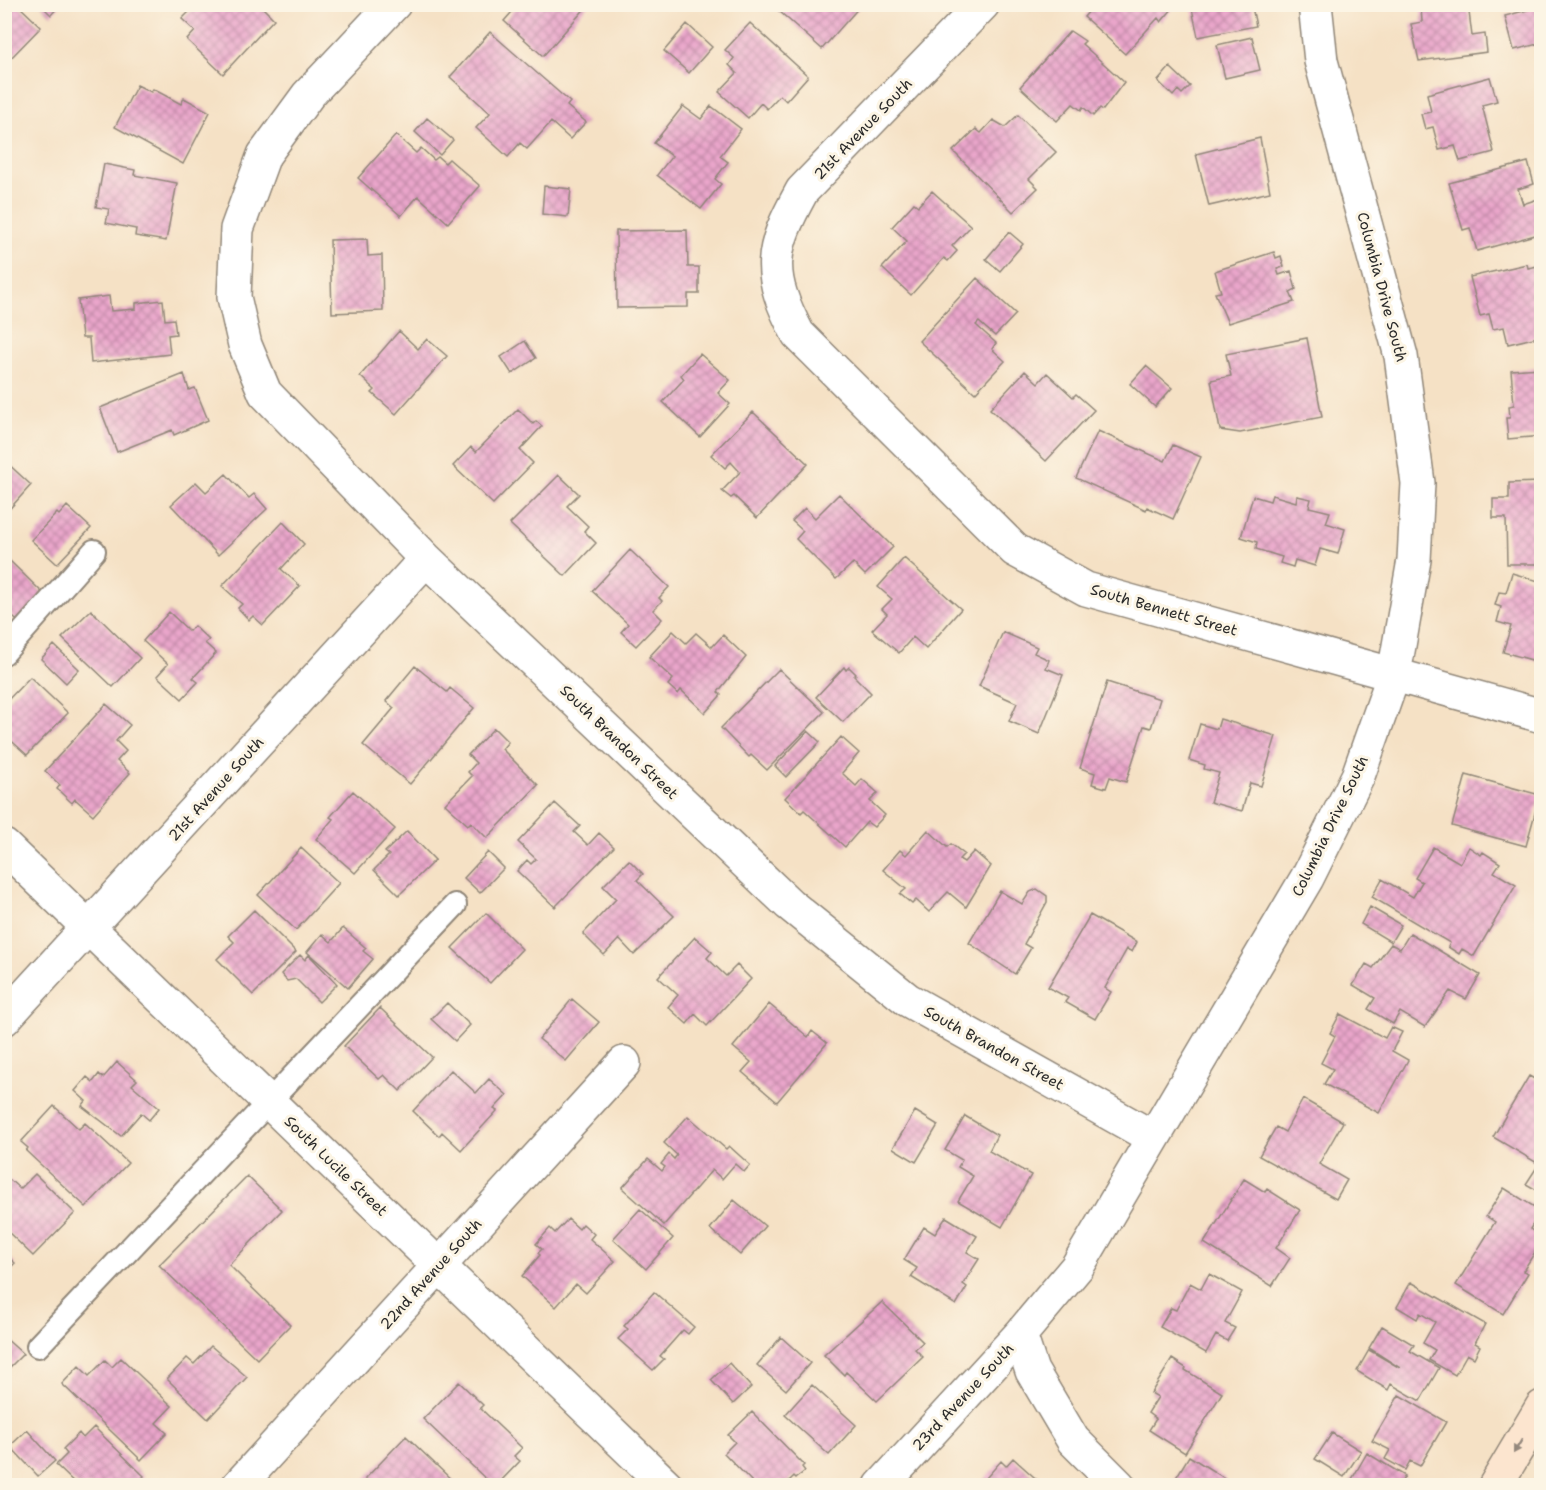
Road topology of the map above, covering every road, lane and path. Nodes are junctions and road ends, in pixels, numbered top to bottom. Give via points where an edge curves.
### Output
1 (394, 4) edge
2 (983, 4) edge
3 (1315, 4) edge
4 (773, 271) joint
5 (94, 551) dead end
6 (426, 559) junction
7 (4, 653) edge
8 (1394, 674) junction
9 (1542, 716) edge
10 (4, 846) edge
11 (455, 904) dead end
12 (89, 927) junction
13 (4, 1019) edge
14 (624, 1063) dead end
15 (270, 1102) junction
16 (1152, 1137) junction
17 (439, 1266) junction
18 (1020, 1335) junction
19 (38, 1346) dead end
20 (1542, 1407) edge
21 (238, 1485) edge
22 (667, 1485) edge
23 (881, 1485) edge
24 (1119, 1485) edge
25 (1495, 1485) edge

1 - 6 street, South Brandon Street via 308,95 264,155 237,229 234,297 245,345 266,393
2 - 4 street, 21st Avenue South via 802,192 782,228
3 - 8 street, Columbia Drive South via 1322,61 1401,356 1418,483 1414,560
4 - 8 street, South Bennett Street via 781,302 798,334 1015,550 1086,588
5 - 7 lane
6 - 12 street, 21st Avenue South
6 - 16 street, South Brandon Street via 789,904 908,1000
8 - 9 street, South Bennett Street
8 - 16 street, Columbia Drive South via 1358,776 1306,878
10 - 12 street, South Lucile Street
11 - 15 lane
12 - 13 street, 21st Avenue South
12 - 15 street, South Lucile Street
14 - 17 street, 22nd Avenue South
15 - 17 street, South Lucile Street
15 - 19 lane
16 - 18 street, Columbia Drive South via 1077,1267
17 - 21 street, 22nd Avenue South
17 - 22 street, South Lucile Street
18 - 23 street, 23rd Avenue South
18 - 24 street via 1032,1371 1073,1440
20 -> 25 main road

